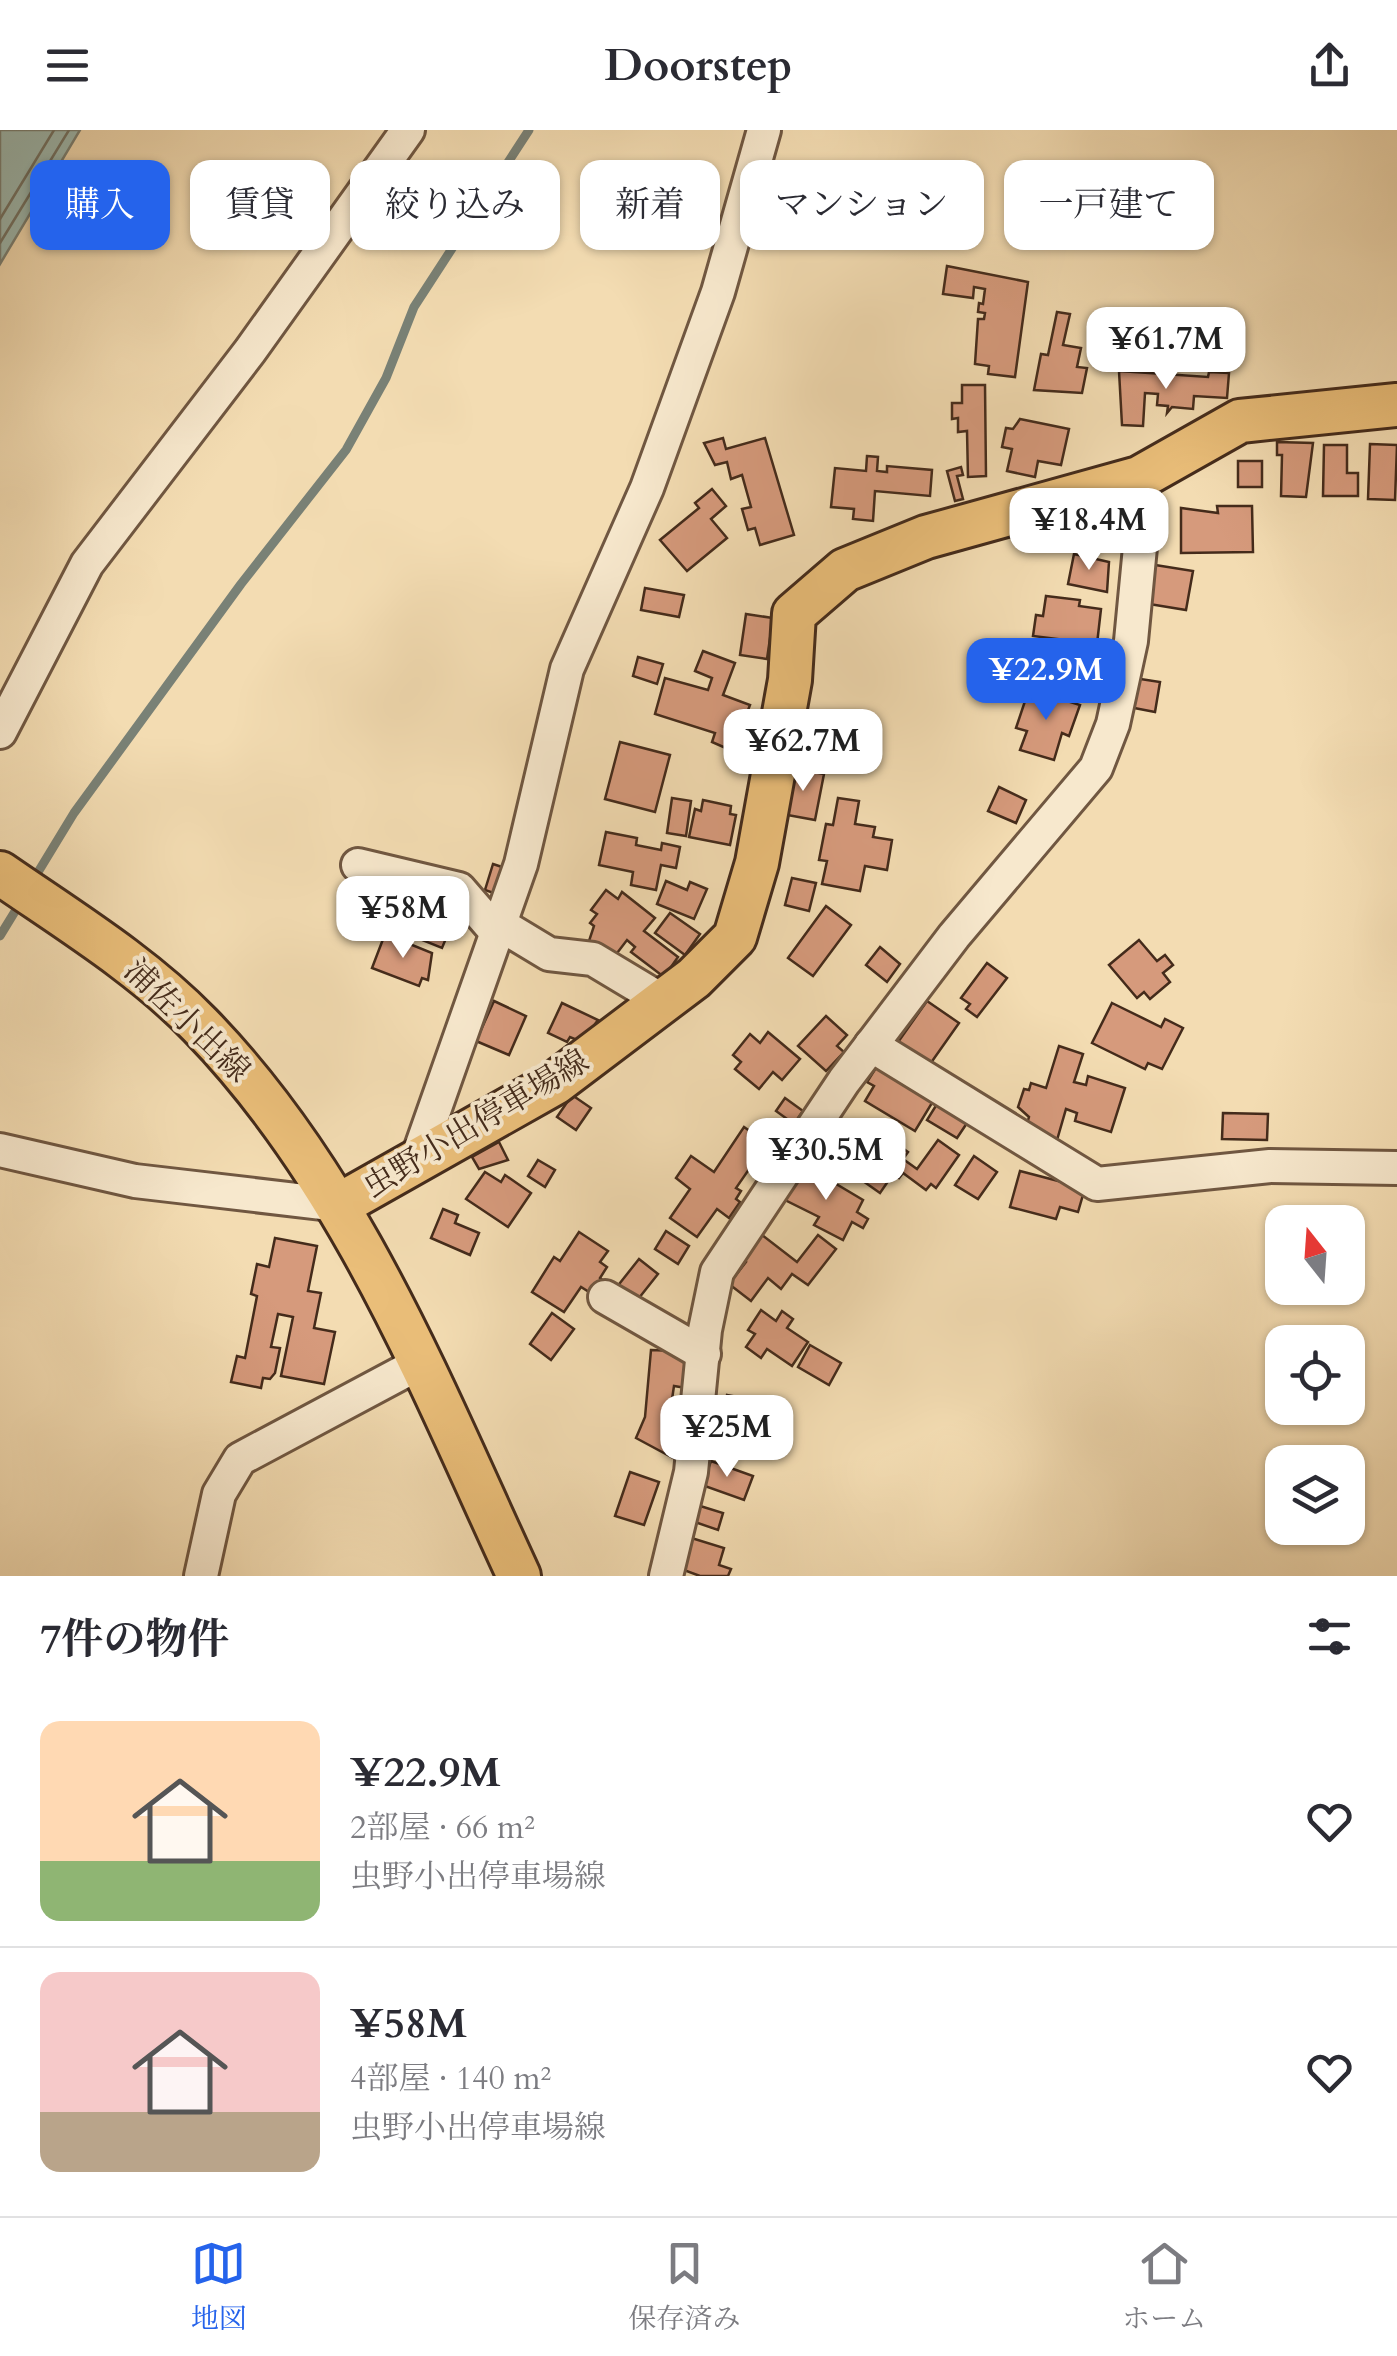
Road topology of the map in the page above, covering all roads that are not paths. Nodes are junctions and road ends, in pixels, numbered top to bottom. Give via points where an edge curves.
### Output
1 (408, 130) edge
2 (764, 130) edge
3 (1397, 406) edge
4 (1139, 478) junction
5 (0, 732) edge
6 (358, 865) dead end
7 (0, 873) edge
8 (499, 930) junction
9 (663, 1002) junction
10 (871, 1045) junction
11 (0, 1150) edge
12 (416, 1162) junction
13 (1397, 1168) edge
14 (338, 1205) junction
15 (605, 1297) dead end
16 (704, 1354) junction
17 (420, 1363) junction
18 (201, 1576) edge
19 (519, 1576) edge
20 (666, 1576) edge

1 - 5 street via 87,564
2 - 8 street via 718,292 660,452 567,669
3 - 4 main road, 虫野小出停車場線 via 1240,421
4 - 9 main road, 虫野小出停車場線 via 926,537 845,570 794,614 790,680 758,863 735,936
4 - 10 street via 1143,516 1132,641 1096,768
6 - 8 street via 459,889
7 - 14 main road, 浦佐小出線 via 111,949 198,1023 268,1101
8 - 9 street via 549,954 594,959
8 - 12 street
9 - 12 main road, 虫野小出停車場線 via 556,1083
10 - 13 street via 1097,1184 1270,1166
10 - 16 street via 717,1272
11 - 14 street via 135,1181
12 - 14 main road, 虫野小出停車場線
14 - 17 main road, 浦佐小出線
15 - 16 street
16 - 20 street via 691,1472
17 - 18 street via 240,1458 219,1494
17 - 19 main road, 浦佐小出線

